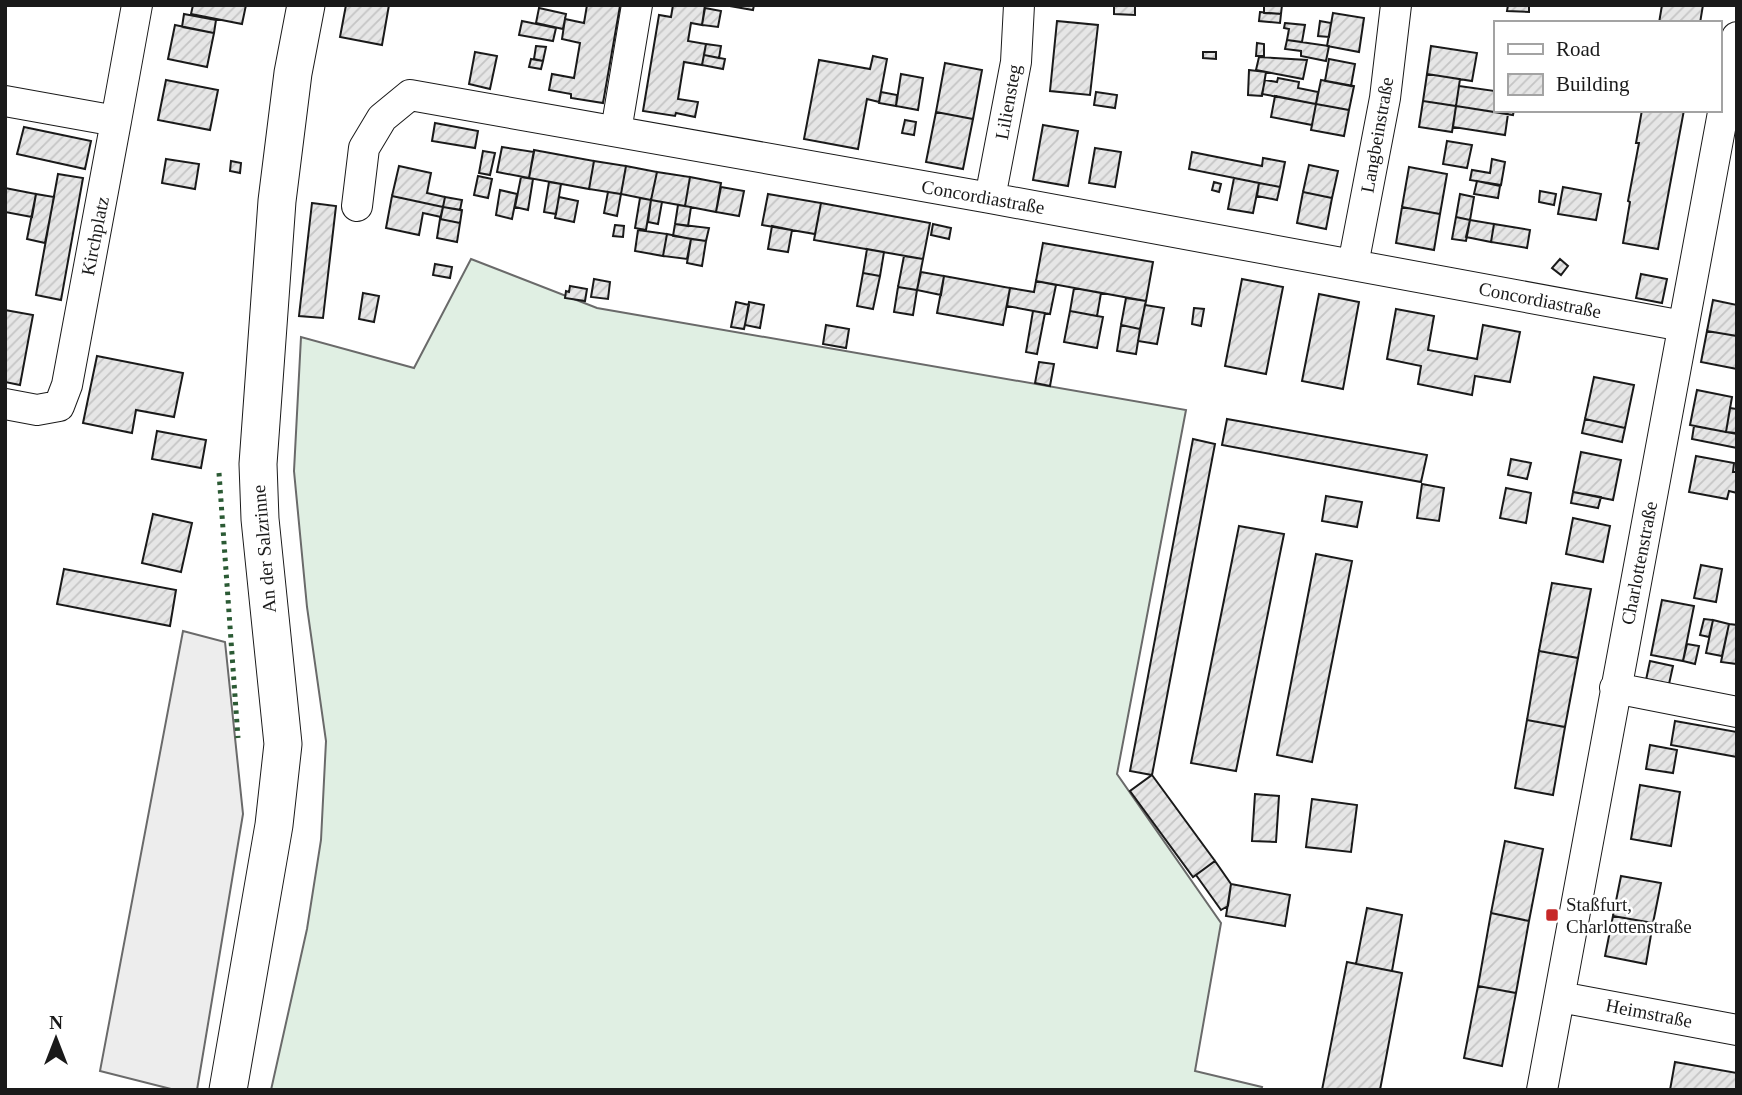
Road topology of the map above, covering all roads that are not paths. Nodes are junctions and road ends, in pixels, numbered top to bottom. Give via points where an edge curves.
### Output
1 (137, 5) edge
2 (306, 5) edge
3 (637, 5) edge
4 (1019, 5) edge
5 (1396, 5) edge
6 (1737, 37) edge
7 (5, 101) edge
8 (116, 121) junction
9 (616, 131) junction
10 (990, 198) junction
11 (357, 206) dead end
12 (1353, 265) junction
13 (1683, 326) junction
14 (5, 404) edge
15 (1615, 688) junction
16 (1737, 712) edge
17 (1560, 997) junction
18 (1737, 1030) edge
19 (228, 1090) edge
20 (1542, 1090) edge

1 - 8 street
2 - 19 main road, An der Salzrinne via 277,201 258,464 282,744 274,825
3 - 9 street
4 - 10 street, Liliensteg via 1016,62
5 - 12 street, Langbeinstraße via 1385,98
6 - 13 street, Charlottenstraße
7 - 8 street
8 - 14 street, Kirchplatz via 67,385 59,406 37,410
9 - 10 street, Concordiastraße
9 - 11 street, Concordiastraße via 410,95 382,118 364,148
10 - 12 street, Concordiastraße
12 - 13 street, Concordiastraße
13 - 15 street, Charlottenstraße
15 - 16 street
15 - 17 street, Charlottenstraße
17 - 18 street, Heimstraße
17 - 20 street, Charlottenstraße

